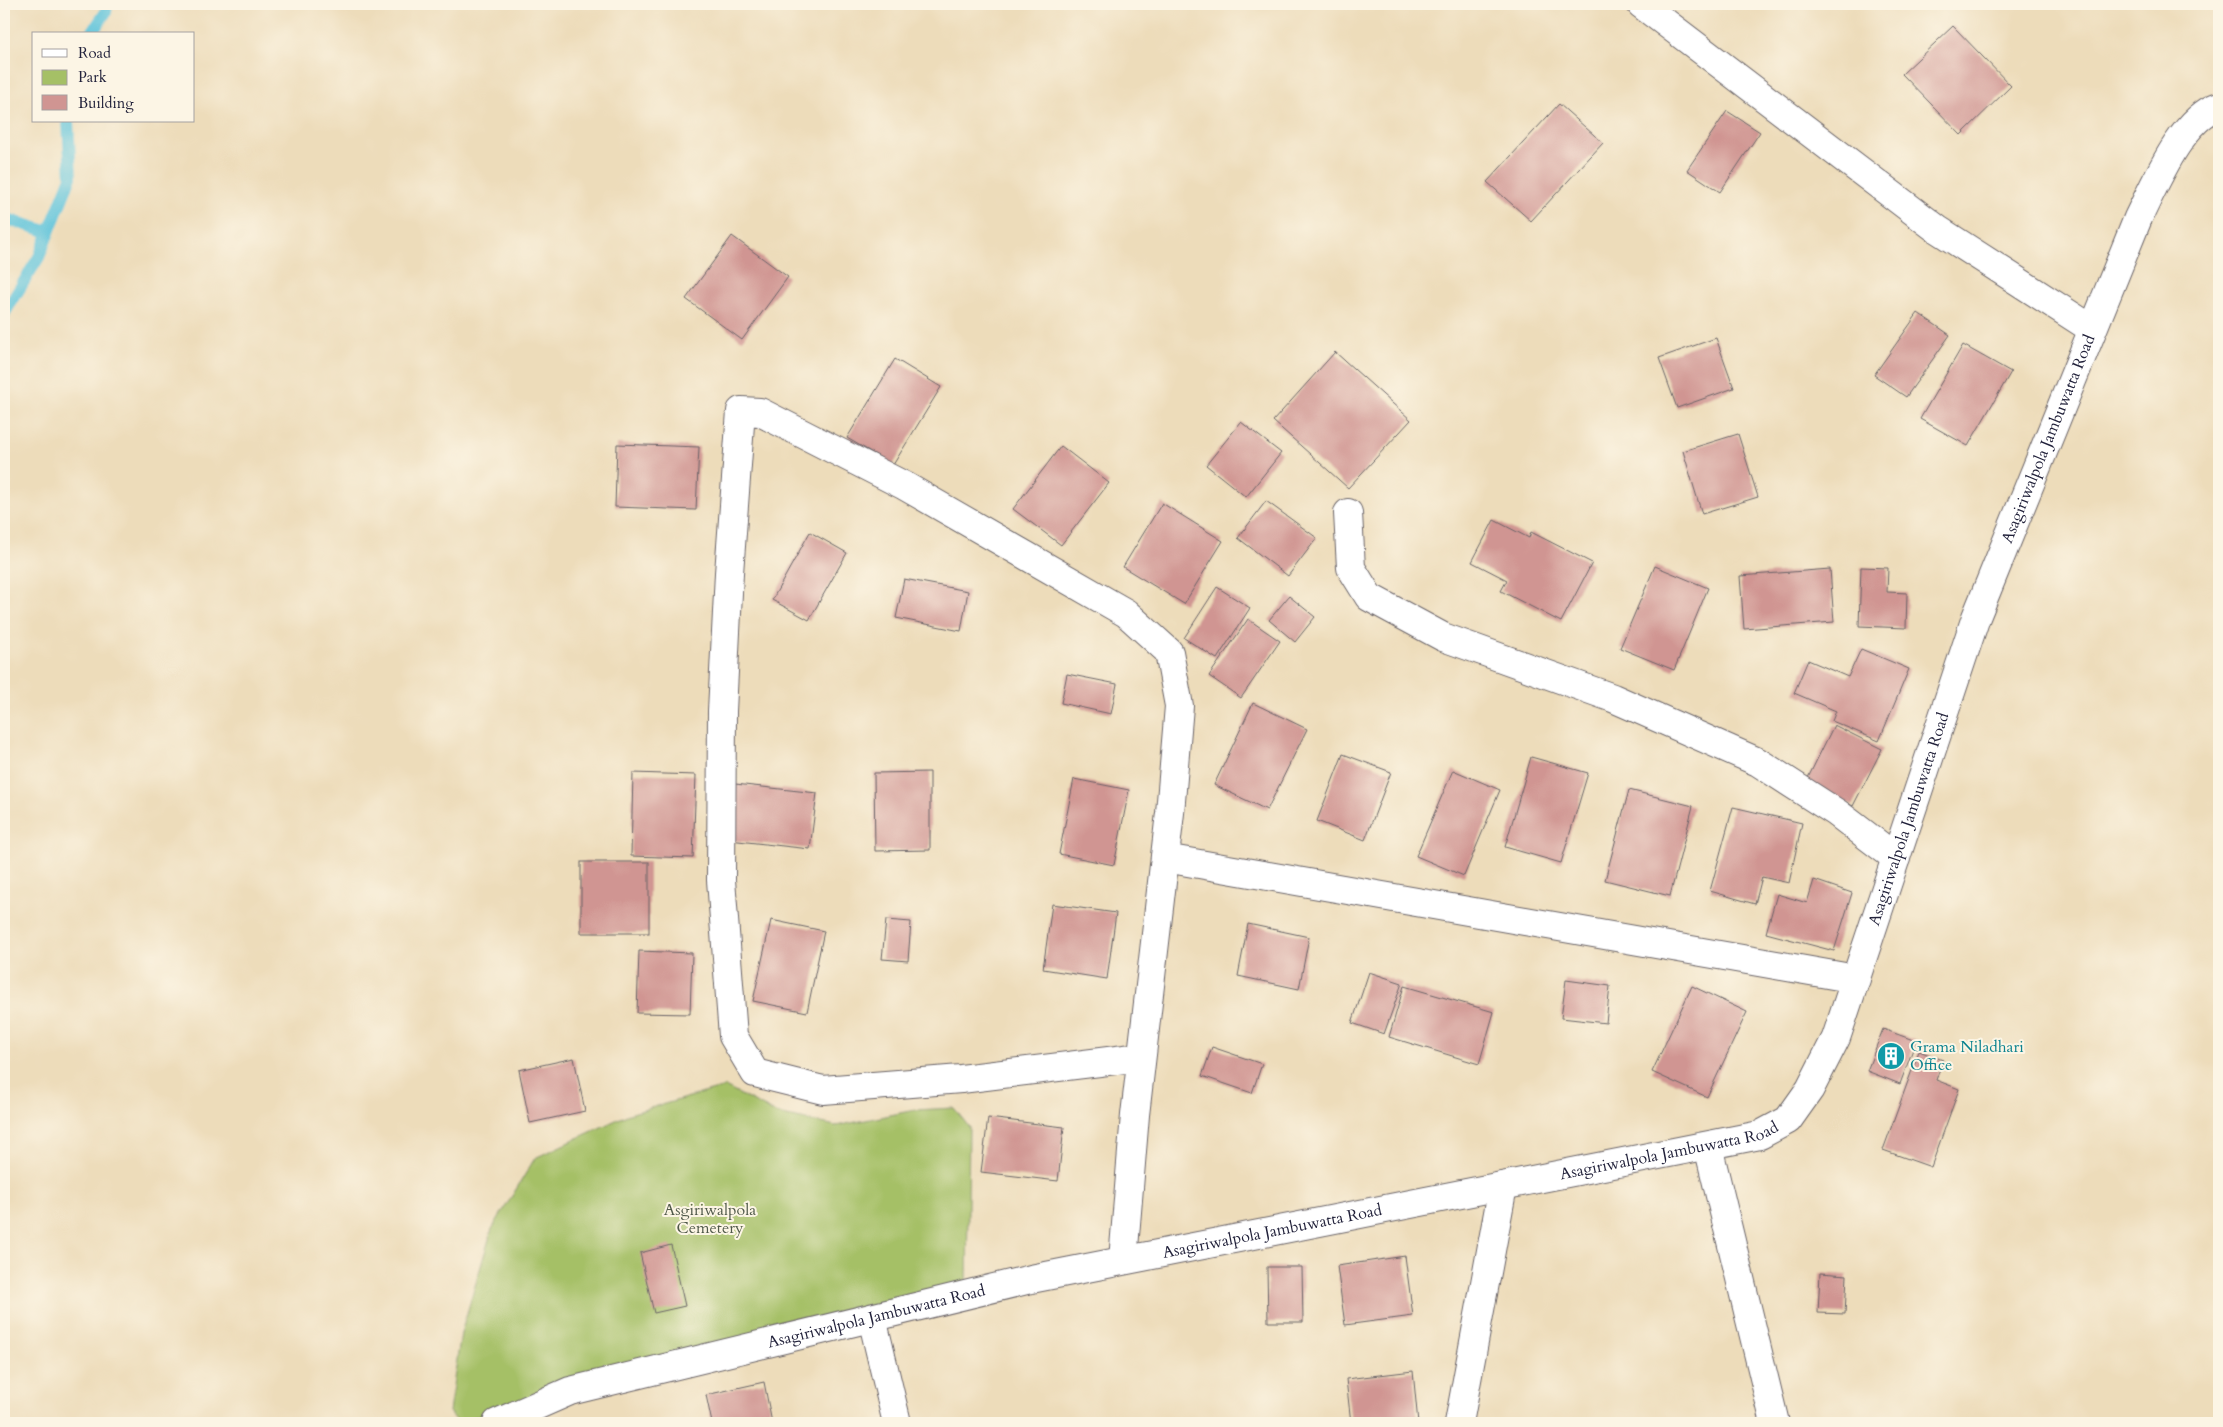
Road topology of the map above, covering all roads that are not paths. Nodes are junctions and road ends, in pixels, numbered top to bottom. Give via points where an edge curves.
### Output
1 (1641, 4) edge
2 (2219, 106) edge
3 (2092, 329) junction
4 (1348, 513) dead end
5 (1165, 858) junction
6 (1896, 858) junction
7 (1856, 979) junction
8 (1141, 1057) junction
9 (1708, 1146) junction
10 (1503, 1186) junction
11 (1123, 1260) junction
12 (872, 1318) junction
13 (497, 1423) edge
14 (897, 1423) edge
15 (1459, 1423) edge
16 (1775, 1423) edge

1 - 3 street via 1937,229
2 - 3 street, Asagiriwalpola Jambuwatta Road via 2206,110 2169,154 2138,218
3 - 6 street, Asagiriwalpola Jambuwatta Road via 1976,617
4 - 6 street via 1351,568 1369,597 1443,637 1613,698 1758,762 1837,813
5 - 7 street
5 - 8 street
5 - 8 street via 1179,706 1169,652 1126,613 914,491 760,412 741,411 722,711 721,880 733,1036 756,1074 823,1090 961,1079
6 - 7 street, Asagiriwalpola Jambuwatta Road
7 - 9 street, Asagiriwalpola Jambuwatta Road via 1836,1038 1810,1089 1788,1120 1760,1135
8 - 11 street
9 - 10 street, Asagiriwalpola Jambuwatta Road
9 - 16 street
10 - 11 street, Asagiriwalpola Jambuwatta Road
10 - 15 street
11 - 12 street, Asagiriwalpola Jambuwatta Road
12 - 13 street, Asagiriwalpola Jambuwatta Road via 570,1391
12 - 14 street

